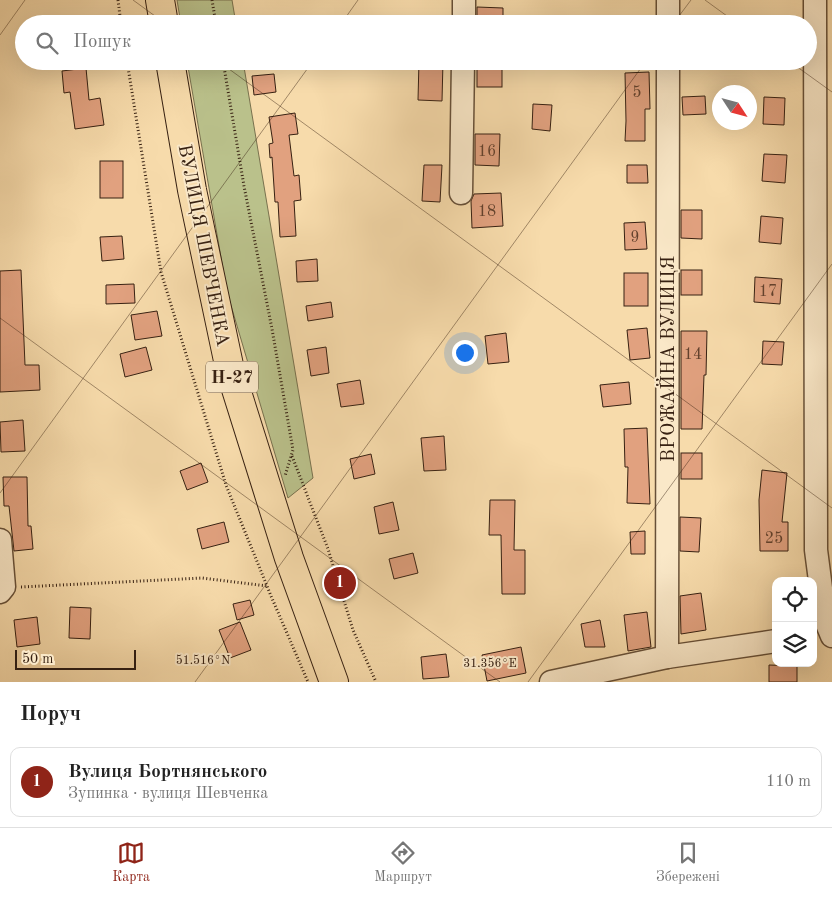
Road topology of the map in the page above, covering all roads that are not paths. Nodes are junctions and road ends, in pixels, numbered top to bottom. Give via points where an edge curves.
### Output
1 (160, 0) edge
2 (464, 0) edge
3 (668, 0) edge
4 (815, 0) edge
5 (162, 15) edge
6 (464, 15) edge
7 (668, 15) edge
8 (815, 15) edge
9 (172, 70) edge
10 (463, 70) edge
11 (668, 70) edge
12 (815, 70) edge
13 (461, 193) dead end
14 (0, 540) edge
15 (2, 590) edge
16 (825, 635) edge
17 (772, 642) edge
18 (666, 657) junction
19 (334, 682) edge
20 (550, 682) edge

1 - 5 main road
2 - 6 street
3 - 7 street
4 - 8 street
9 - 19 main road, ВУЛИЦЯ ШЕВЧЕНКА / Н-27 via 192,190 230,370 289,558
10 - 13 street
11 - 18 street, ВРОЖАЙНА ВУЛИЦЯ
12 - 16 street via 816,550
14 - 15 street
17 - 18 street
18 - 20 street

